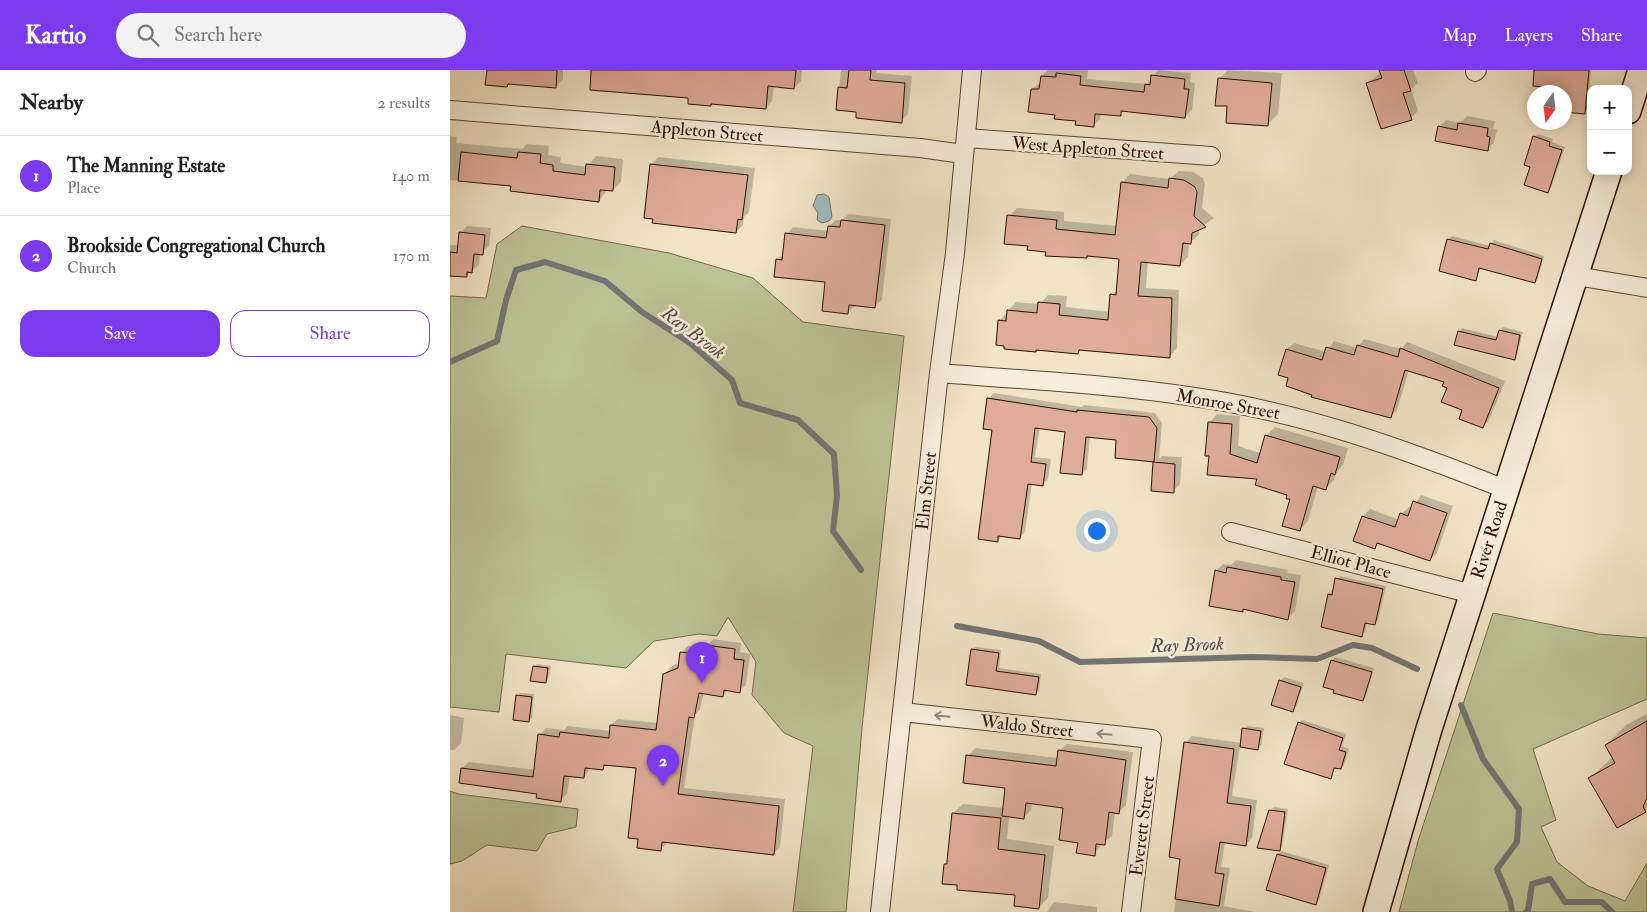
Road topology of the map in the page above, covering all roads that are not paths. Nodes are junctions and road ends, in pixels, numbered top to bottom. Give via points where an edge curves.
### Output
1 (972, 70) edge
2 (1641, 70) edge
3 (1632, 98) edge
4 (450, 110) edge
5 (964, 146) junction
6 (1211, 156) dead end
7 (1608, 175) edge
8 (1576, 276) junction
9 (1647, 288) edge
10 (939, 373) junction
11 (1505, 489) junction
12 (1231, 532) dead end
13 (1472, 594) junction
14 (902, 712) junction
15 (1152, 739) joint
16 (880, 912) edge
17 (1131, 912) edge
18 (1376, 912) edge

1 - 5 street, Elm Street
2 - 3 street
4 - 5 street, Appleton Street via 910,148
5 - 6 street, West Appleton Street
5 - 10 street, Elm Street
7 - 8 street, River Road
8 - 9 street
8 - 11 street, River Road
10 - 11 street, Monroe Street via 1104,386 1256,408 1419,455
10 - 14 street, Elm Street
11 - 13 street, River Road
12 - 13 street, Elliot Place
13 - 18 street, River Road
15 -> 14 street, Waldo Street
14 - 16 street, Elm Street
15 - 17 street, Everett Street

